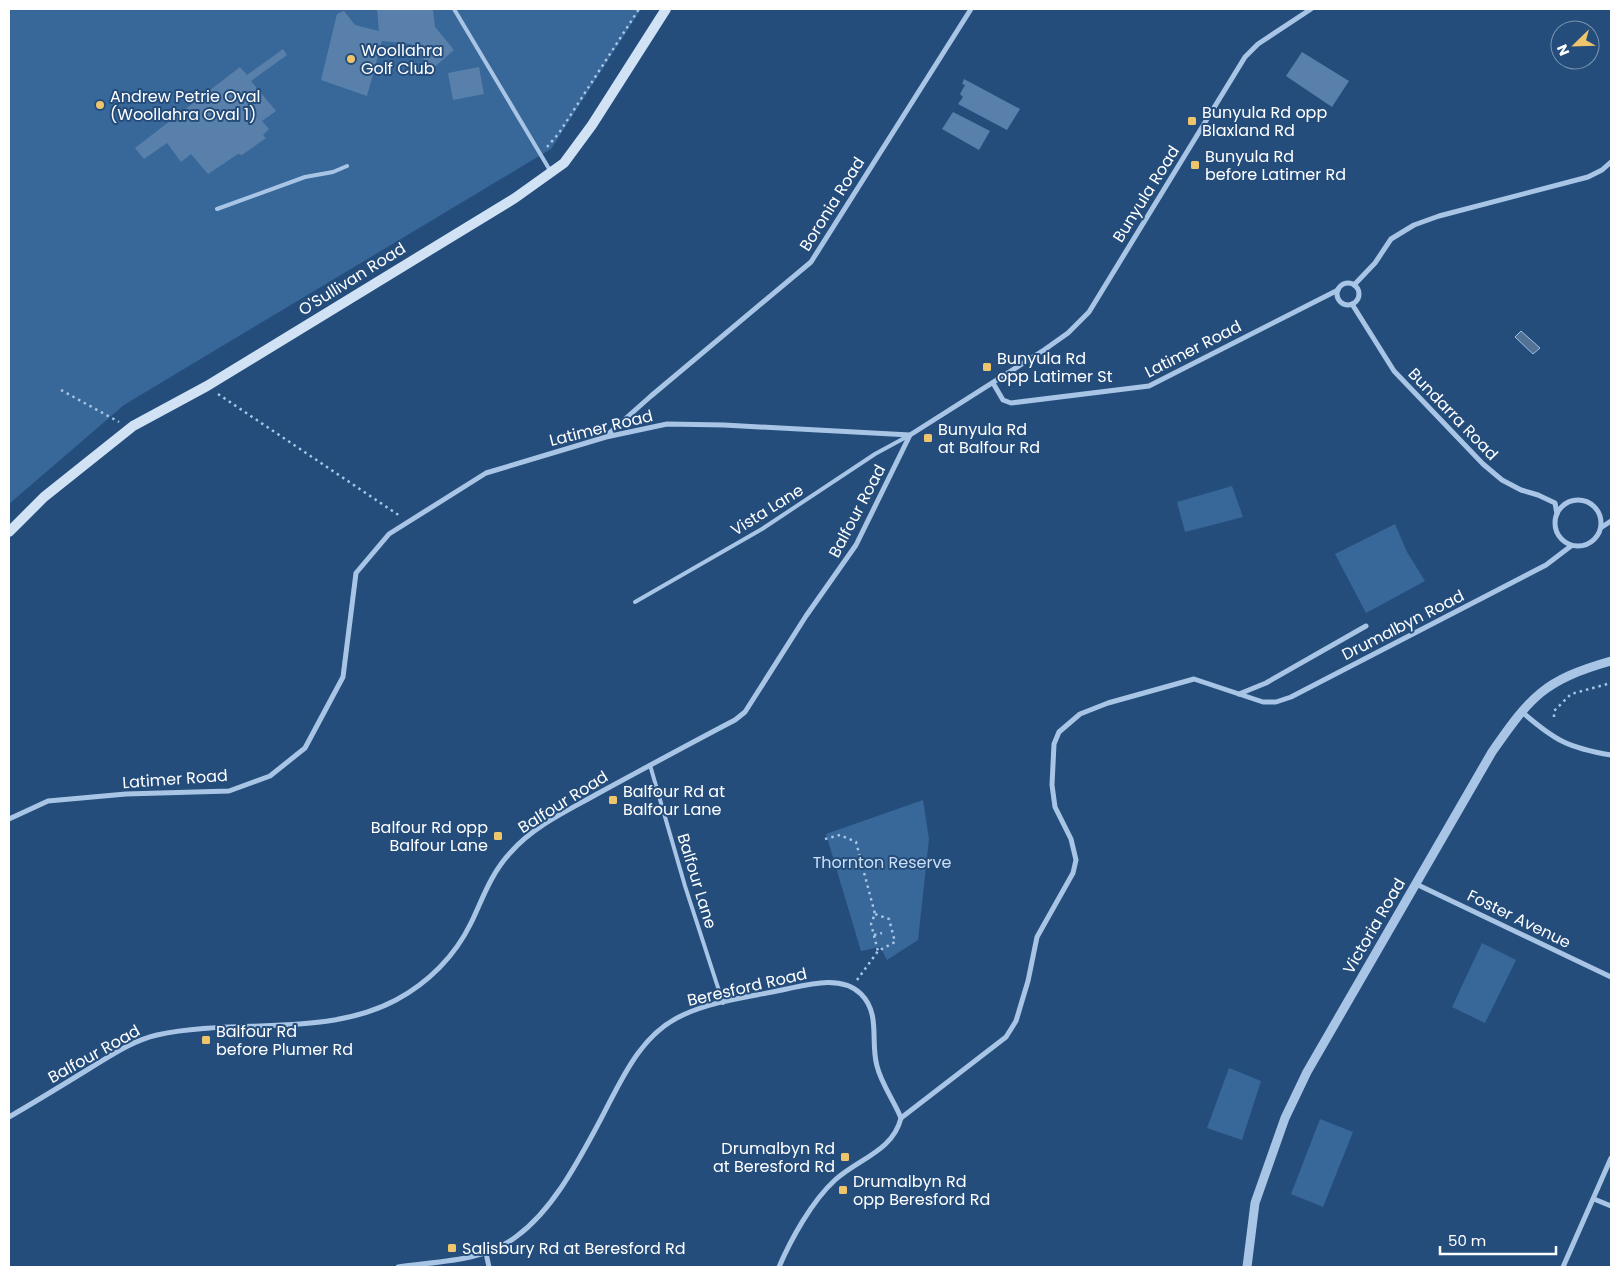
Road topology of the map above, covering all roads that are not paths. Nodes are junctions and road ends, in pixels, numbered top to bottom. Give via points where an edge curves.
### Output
1 (454, 9) edge
2 (666, 9) edge
3 (971, 9) edge
4 (1311, 9) edge
5 (1611, 162) edge
6 (347, 166) dead end
7 (551, 172) junction
8 (217, 209) dead end
9 (1354, 285) junction
10 (1338, 290) junction
11 (1352, 304) junction
12 (993, 383) junction
13 (910, 435) junction
14 (606, 436) junction
15 (1557, 514) junction
16 (1611, 521) edge
17 (1602, 527) junction
18 (9, 532) edge
19 (1571, 546) junction
20 (635, 602) dead end
21 (1366, 626) dead end
22 (1611, 661) edge
23 (1239, 695) junction
24 (1520, 711) junction
25 (1611, 755) edge
26 (650, 765) junction
27 (9, 819) edge
28 (1416, 884) junction
29 (1611, 977) edge
30 (723, 1003) junction
31 (9, 1118) edge
32 (901, 1118) junction
33 (1611, 1158) edge
34 (1594, 1199) junction
35 (1611, 1206) edge
36 (486, 1253) junction
37 (398, 1267) edge
38 (489, 1267) edge
39 (778, 1267) edge
40 (1247, 1267) edge
41 (1563, 1267) edge

1 - 7 lane
2 - 7 main road, O'Sullivan Road via 592,125 564,163
3 - 14 street, Boronia Road via 810,262
4 - 12 street, Bunyula Road via 1270,34 1246,57 1089,312 1068,333
5 - 9 street via 1588,177 1414,225 1391,239 1375,263
6 - 8 lane via 305,177
7 - 18 main road, O'Sullivan Road via 515,198 206,386 131,428 44,497
9 - 10 street via 1344,284
9 - 11 street via 1358,296
10 - 11 street via 1340,302
10 - 12 street, Latimer Road via 1149,386 1011,403 1003,400
11 - 15 street, Bundarra Road via 1394,371 1483,464 1520,490 1555,503
12 - 13 street
13 - 14 street, Latimer Road via 667,424
13 - 20 lane, Vista Lane via 875,454 762,530
13 - 26 street, Balfour Road via 856,545 806,616 752,704 735,720
14 - 27 street, Latimer Road via 486,473 389,534 356,573 343,677 304,748 270,776 230,790 48,801
15 - 17 street via 1570,501 1589,502 1597,508
15 - 19 street via 1558,535
16 - 17 street
17 - 19 street via 1594,541 1579,547
19 - 23 street, Drumalbyn Road via 1537,570 1291,697 1263,702
21 - 23 street, Drumalbyn Road
22 - 24 street, Victoria Road via 1554,682
23 - 32 street, Drumalbyn Road via 1194,679 1108,703 1080,714 1059,732 1052,763 1055,807 1071,839 1076,860 1073,873 1037,937 1016,1021 1006,1037
24 - 25 street via 1554,738 1579,750
24 - 28 street, Victoria Road via 1492,752
26 - 30 lane, Balfour Lane
26 - 31 street, Balfour Road via 532,832 494,872 470,924 447,960 420,986 399,999 375,1011 346,1018 189,1030 147,1037
28 - 29 street, Foster Avenue
28 - 40 street, Victoria Road via 1307,1072 1284,1118 1255,1203
30 - 32 street, Beresford Road via 811,984 830,982 852,988 861,994 873,1016 877,1069
30 - 36 street, Beresford Road via 682,1015 661,1029 642,1048 625,1072 595,1131 548,1204 518,1236
32 - 39 street, Drumalbyn Road via 898,1130 888,1143 836,1179 823,1194 790,1242
33 - 34 street
34 - 35 street
34 - 41 street
36 - 37 street, Beresford Road
36 - 38 street

